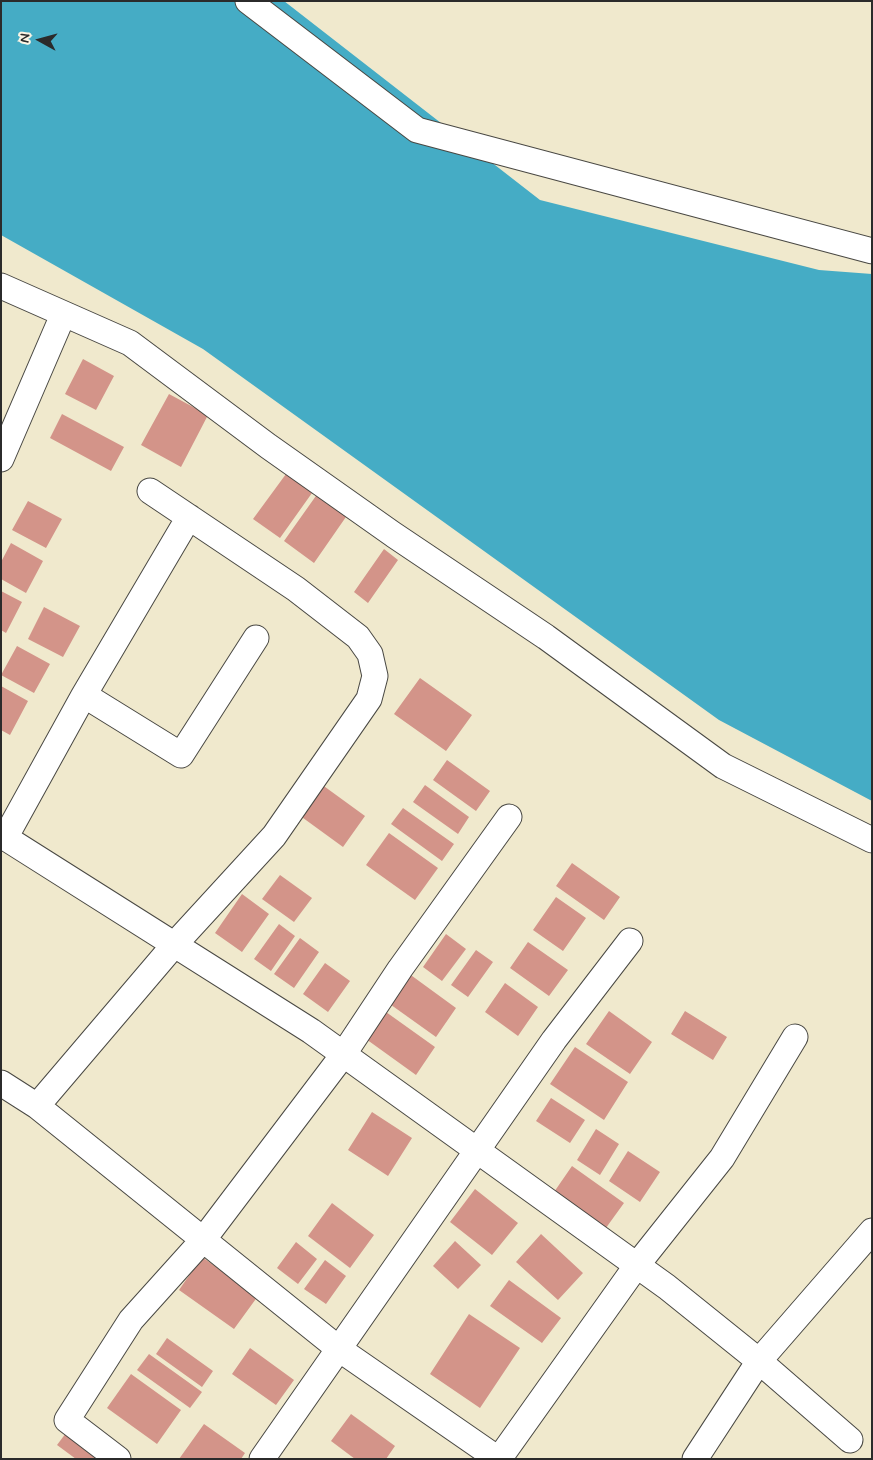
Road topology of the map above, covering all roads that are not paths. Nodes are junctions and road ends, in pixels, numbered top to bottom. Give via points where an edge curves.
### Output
1 (248, 1) edge
2 (872, 251) edge
3 (1, 286) edge
4 (63, 315) junction
5 (1, 459) edge
6 (150, 491) dead end
7 (189, 517) junction
8 (256, 638) dead end
9 (84, 695) junction
10 (509, 816) dead end
11 (3, 837) edge
12 (872, 840) edge
13 (630, 941) dead end
14 (174, 945) junction
15 (795, 1037) dead end
16 (343, 1055) junction
17 (1, 1083) edge
18 (37, 1106) junction
19 (476, 1150) junction
20 (872, 1232) edge
21 (203, 1240) junction
22 (636, 1265) junction
23 (339, 1349) junction
24 (759, 1361) junction
25 (850, 1440) dead end
26 (118, 1459) edge
27 (262, 1459) edge
28 (498, 1459) edge
29 (695, 1459) edge

1 - 2 street via 417,130
3 - 4 street
4 - 5 street
4 - 12 street via 130,343 276,452 546,637 723,766
6 - 7 street
7 - 9 street
7 - 14 street via 296,589 358,637 370,654 375,676 369,699 274,836
8 - 9 street via 181,755
9 - 11 street
10 - 16 street
11 - 14 street
13 - 19 street
14 - 16 street
14 - 18 street
15 - 22 street via 722,1158
16 - 19 street
16 - 21 street
17 - 18 street
18 - 21 street
19 - 22 street
19 - 23 street
20 - 24 street
21 - 23 street
21 - 26 street via 132,1320 66,1420
22 - 24 street
22 - 28 street
23 - 27 street
23 - 28 street
24 - 25 street
24 - 29 street

